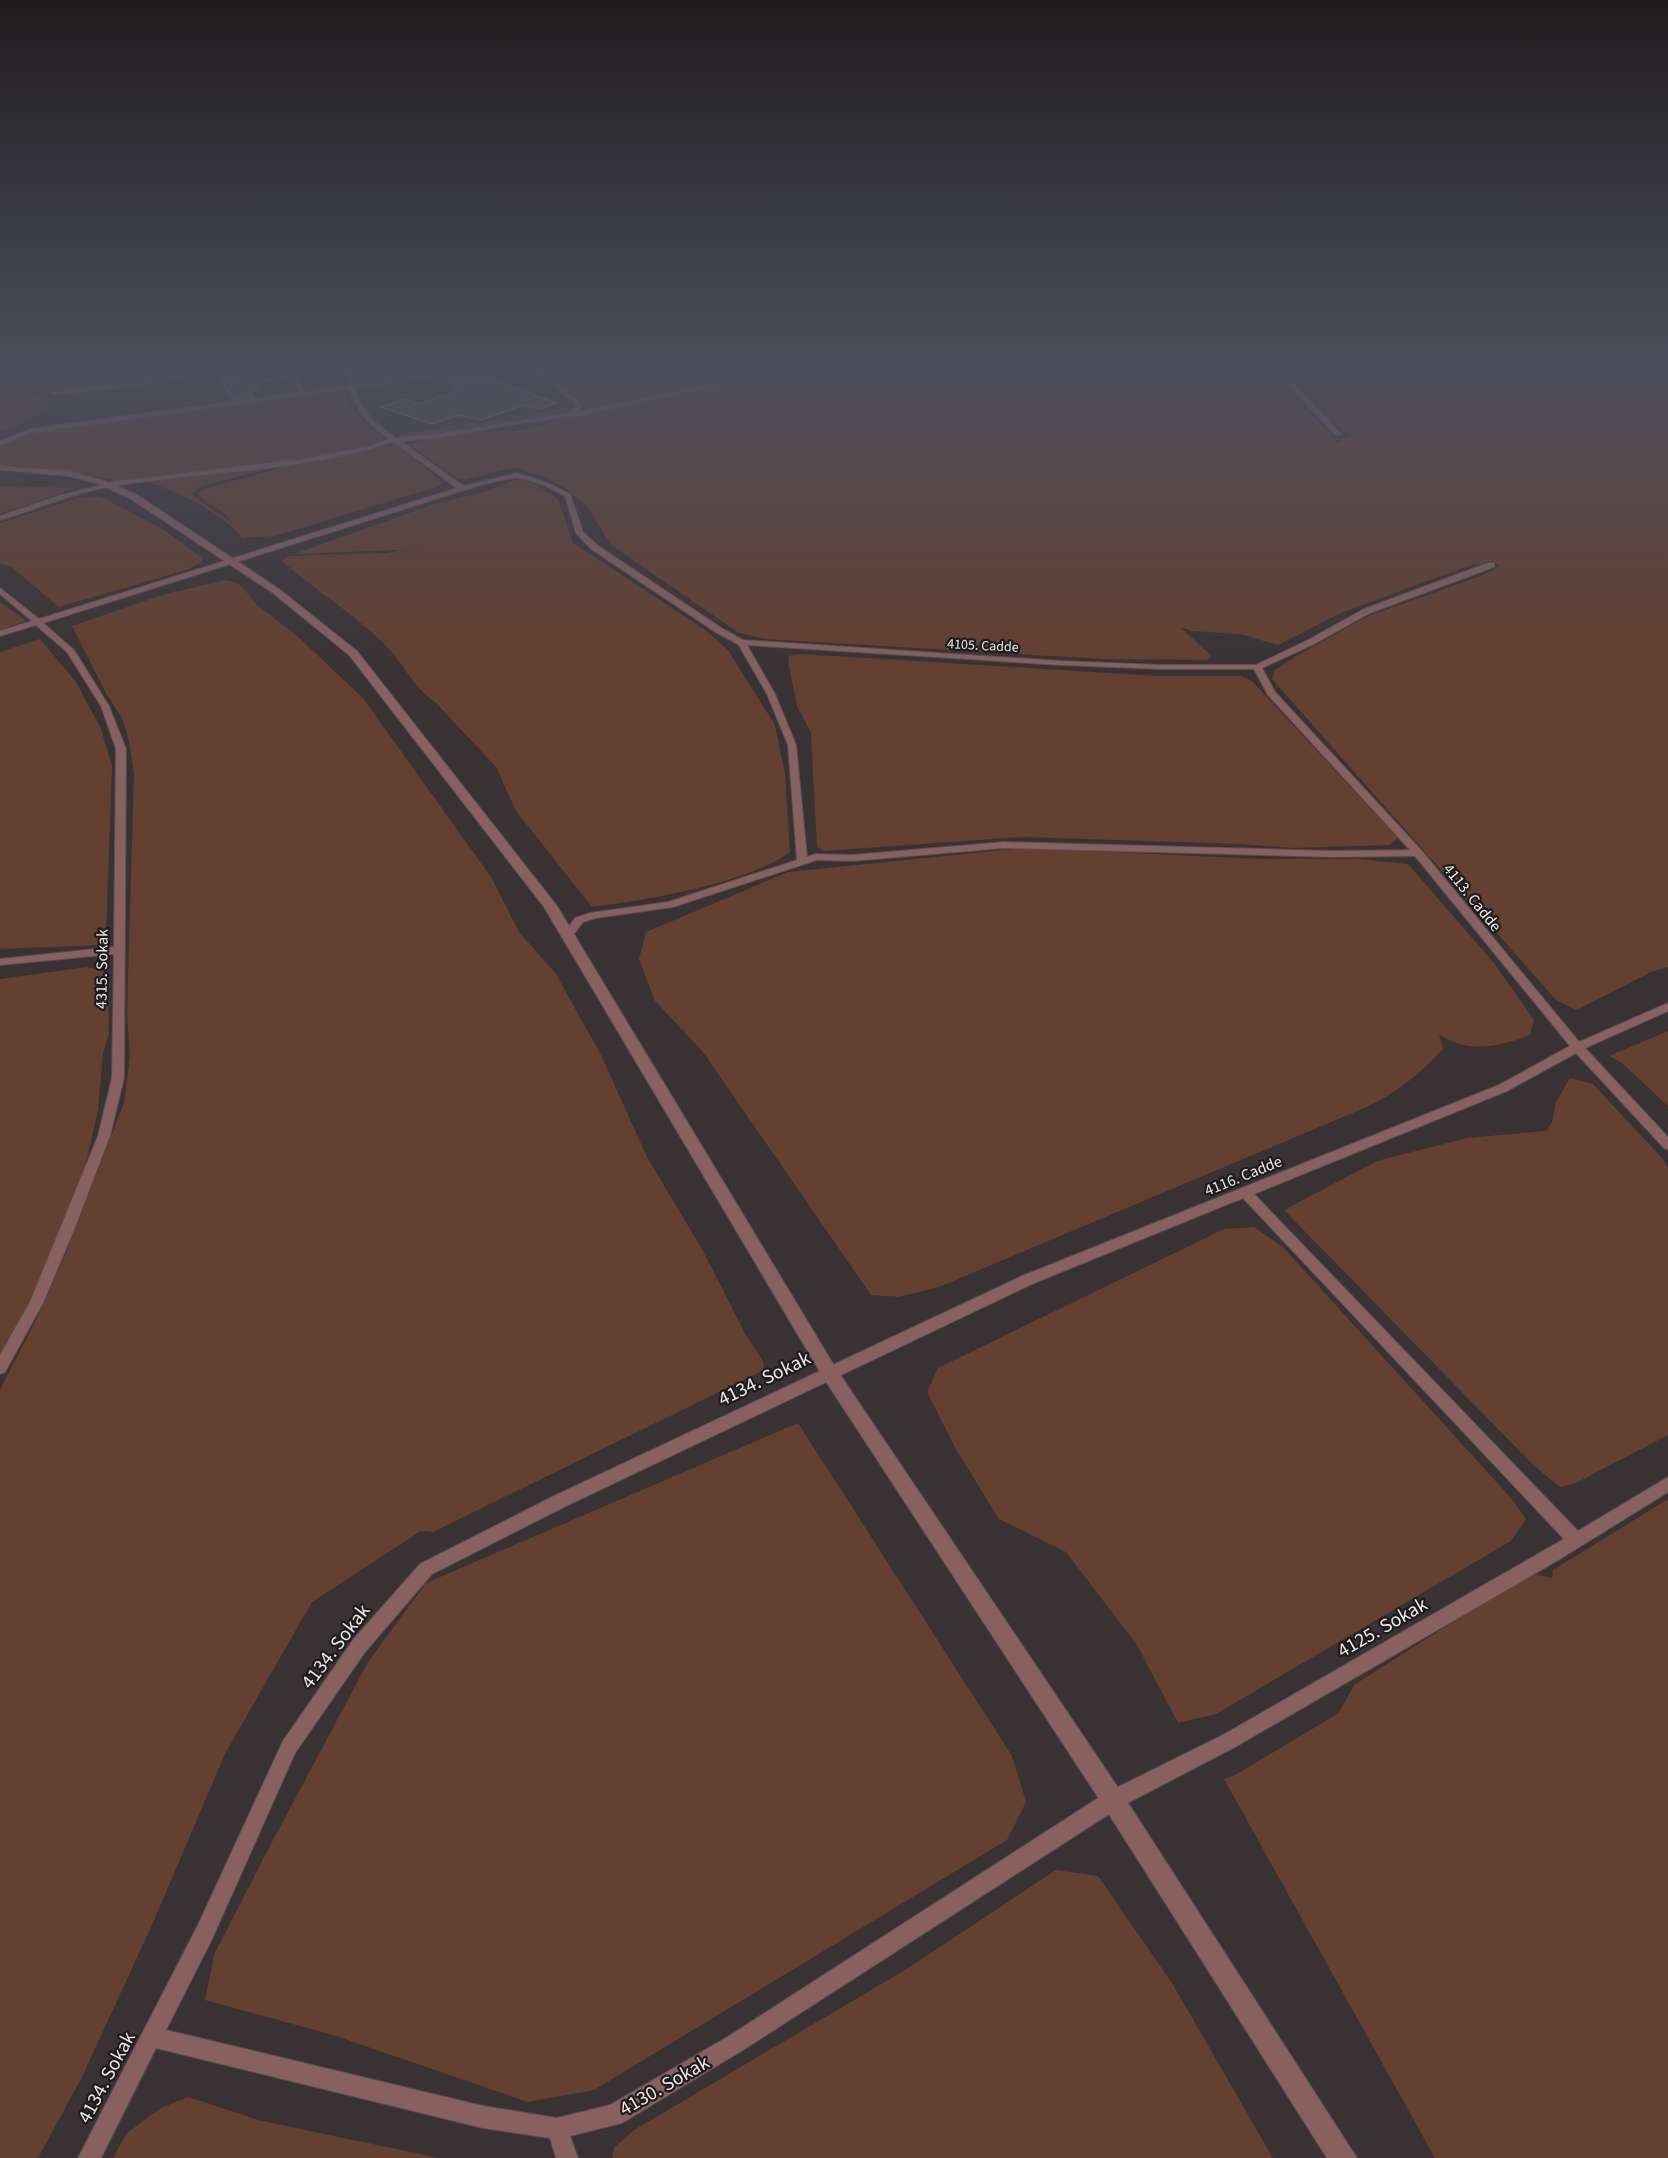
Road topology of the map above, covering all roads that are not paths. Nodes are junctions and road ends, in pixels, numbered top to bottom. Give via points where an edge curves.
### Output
1 (0, 468) edge
2 (247, 468) edge
3 (432, 468) edge
4 (112, 484) junction
5 (463, 489) junction
6 (0, 518) edge
7 (229, 561) junction
8 (1491, 565) dead end
9 (0, 590) edge
10 (38, 621) junction
11 (0, 634) edge
12 (741, 642) junction
13 (1257, 667) junction
14 (1418, 853) junction
15 (802, 860) junction
16 (567, 936) junction
17 (118, 950) junction
18 (0, 962) edge
19 (1668, 1007) edge
20 (1576, 1047) junction
21 (1668, 1145) edge
22 (1245, 1192) junction
23 (0, 1368) edge
24 (829, 1372) junction
25 (1668, 1484) edge
26 (1576, 1540) junction
27 (1113, 1800) junction
28 (153, 2037) junction
29 (557, 2129) junction
30 (89, 2158) edge
31 (567, 2158) edge
32 (1343, 2158) edge

1 - 4 street via 56,471
2 - 4 street
3 - 5 street
4 - 6 street
4 - 7 street
5 - 7 street
5 - 12 street, 4105. Cadde via 517,475 568,495 580,533 594,547
7 - 10 street
7 - 16 street via 276,591 353,653 550,906
8 - 13 street, 4105. Cadde via 1367,611
9 - 10 street, 4315. Sokak
10 - 11 street
10 - 17 street, 4315. Sokak via 70,650 105,705 121,749
12 - 13 street, 4105. Cadde via 1161,668
12 - 15 street via 771,694 792,745
13 - 14 street, 4113. Cadde via 1271,693
14 - 15 street via 1004,845
14 - 20 street, 4113. Cadde
15 - 16 street via 669,905 594,915 579,920
16 - 24 street
17 - 18 street
17 - 23 street, 4315. Sokak via 118,1078 104,1136 36,1303
19 - 20 street, 4116. Cadde
20 - 21 street, 4113. Cadde
20 - 22 street, 4116. Cadde via 1503,1088
22 - 24 street, 4116. Cadde via 1027,1280
22 - 26 street
24 - 27 street
24 - 28 street, 4134. Sokak via 426,1569 359,1646 289,1747
25 - 26 street, 4125. Sokak
26 - 27 street, 4125. Sokak via 1229,1741
27 - 29 street, 4130. Sokak via 736,2043 614,2115
27 - 32 street
28 - 29 street, 4130. Sokak via 483,2117
28 - 30 street, 4134. Sokak
29 - 31 street

